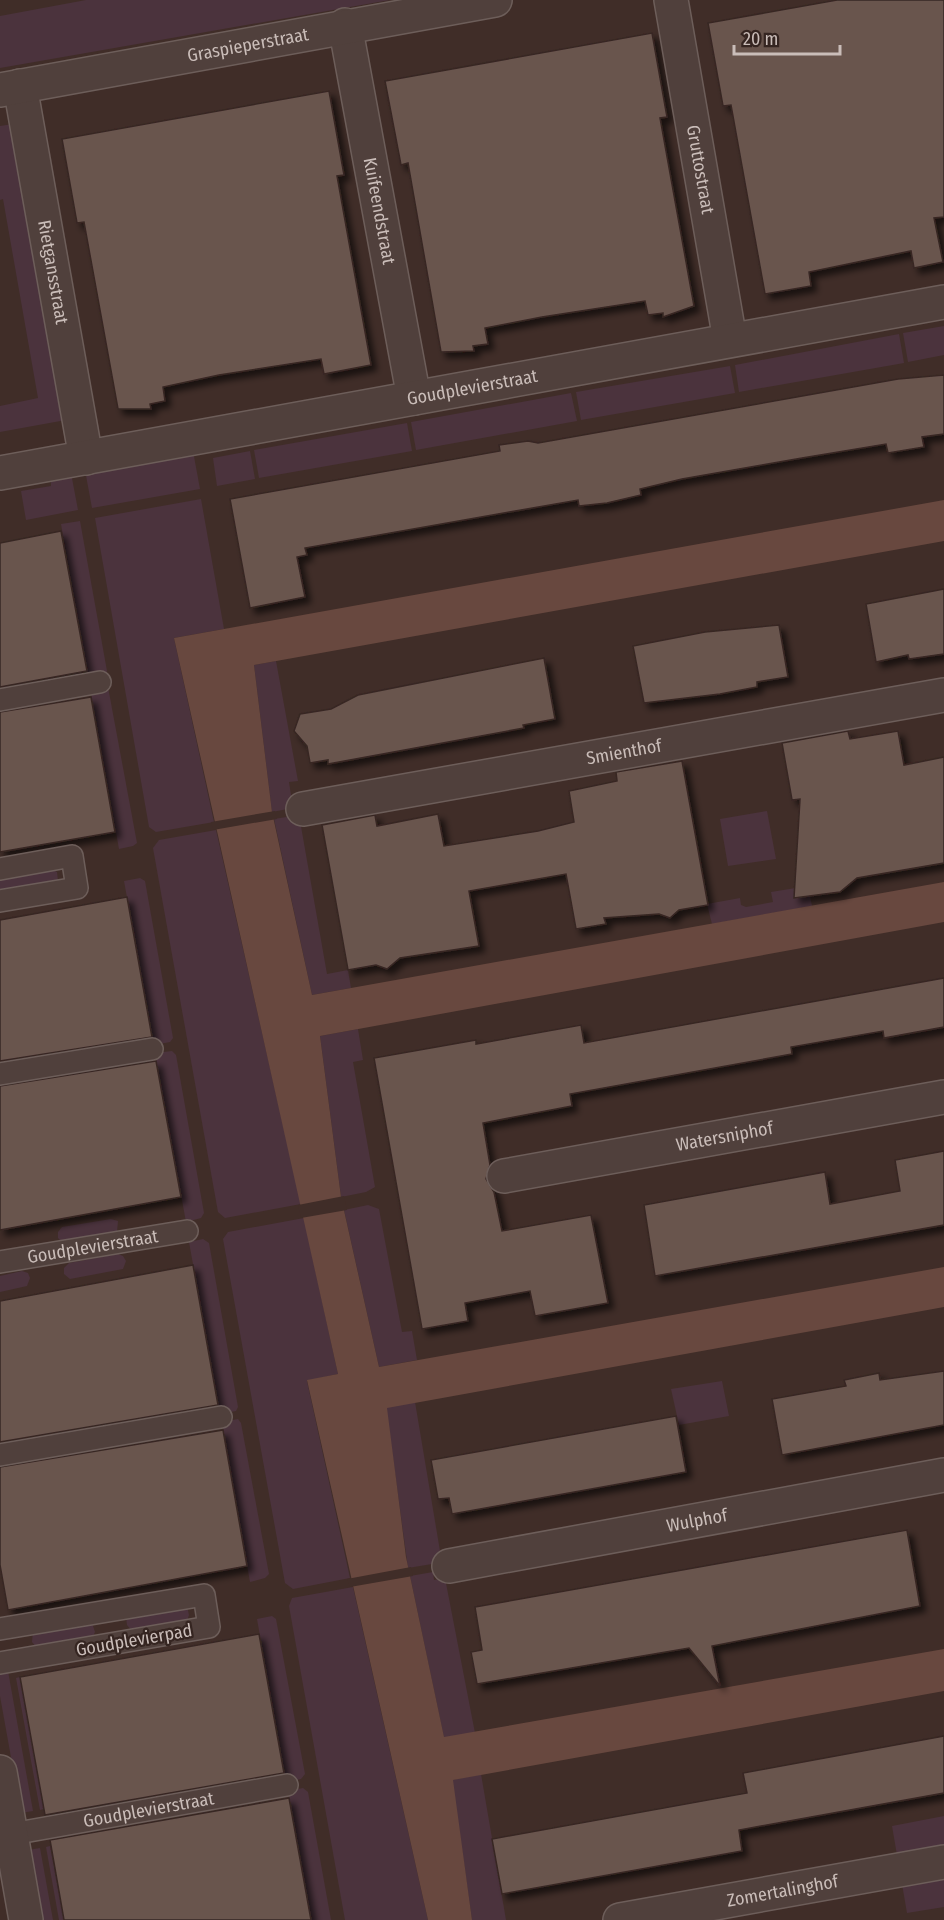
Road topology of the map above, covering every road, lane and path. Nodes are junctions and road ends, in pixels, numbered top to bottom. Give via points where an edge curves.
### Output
1 (495, 0) edge
2 (671, 0) edge
3 (345, 26) junction
4 (10, 88) edge
5 (944, 302) edge
6 (730, 340) junction
7 (414, 398) junction
8 (86, 458) junction
9 (0, 473) edge
10 (100, 682) dead end
11 (944, 695) edge
12 (0, 700) edge
13 (303, 809) dead end
14 (0, 868) edge
15 (0, 901) edge
16 (152, 1049) dead end
17 (0, 1074) edge
18 (944, 1097) edge
19 (504, 1176) dead end
20 (187, 1231) dead end
21 (0, 1262) edge
22 (221, 1417) dead end
23 (0, 1455) edge
24 (944, 1475) edge
25 (449, 1566) dead end
26 (0, 1629) edge
27 (0, 1664) edge
28 (0, 1772) edge
29 (286, 1785) dead end
30 (6, 1835) edge
31 (944, 1862) edge
32 (26, 1920) edge
33 (620, 1920) edge

1 - 3 street, Graspieperstraat
2 - 6 street, Gruttostraat
3 - 4 street, Graspieperstraat
3 - 7 street, Kuifeendstraat
4 - 8 street, Rietgansstraat
5 - 6 street, Goudplevierstraat
6 - 7 street, Goudplevierstraat
7 - 8 street, Goudplevierstraat
8 - 9 street, Goudplevierstraat
10 - 12 lane
11 - 13 street, Smienthof
14 - 15 lane via 72,856 77,888
16 - 17 lane
18 - 19 street, Watersniphof
20 - 21 lane, Goudplevierstraat
22 - 23 lane
24 - 25 street, Wulphof
26 - 27 lane, Goudplevierpad via 204,1595 209,1627
28 - 30 street
29 - 30 lane, Goudplevierstraat
30 - 32 street
31 - 33 street, Zomertalinghof

